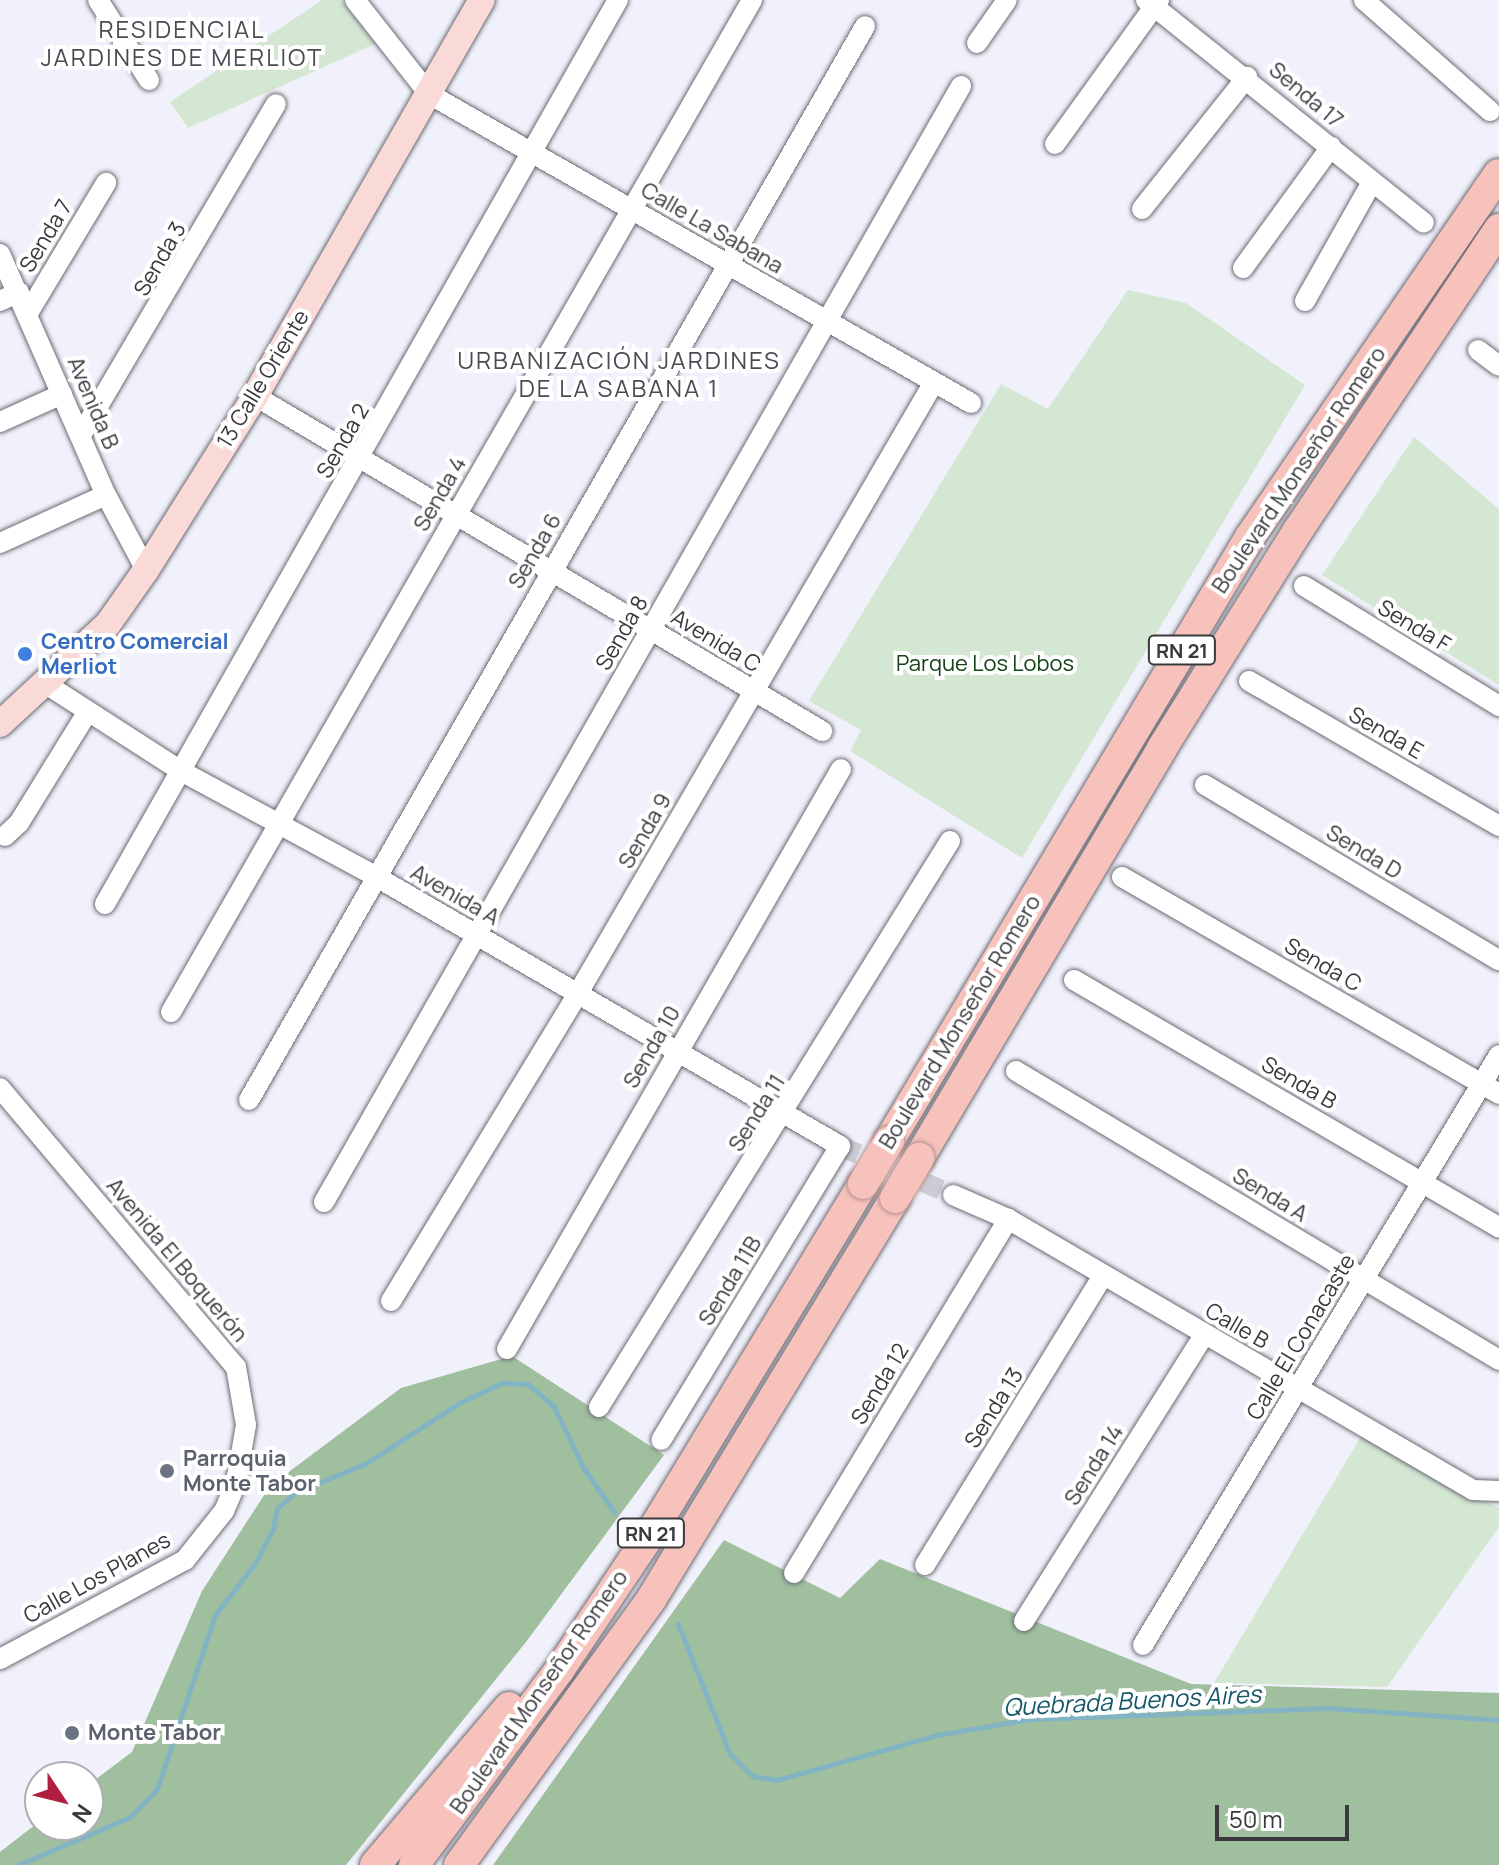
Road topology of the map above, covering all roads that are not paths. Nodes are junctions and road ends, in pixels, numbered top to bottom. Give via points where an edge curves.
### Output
1 (98, 0) edge
2 (355, 0) edge
3 (482, 0) edge
4 (618, 0) edge
5 (752, 0) edge
6 (1007, 0) edge
7 (1364, 0) edge
8 (1153, 2) edge
9 (865, 26) dead end
10 (977, 43) dead end
11 (1247, 77) junction
12 (149, 80) dead end
13 (961, 86) dead end
14 (429, 94) junction
15 (276, 104) dead end
16 (1490, 111) dead end
17 (1055, 144) dead end
18 (1331, 147) junction
19 (535, 154) junction
20 (1499, 174) edge
21 (1372, 182) junction
22 (106, 183) dead end
23 (1142, 209) dead end
24 (634, 210) junction
25 (1424, 223) dead end
26 (1499, 229) edge
27 (0, 254) edge
28 (725, 263) junction
29 (1243, 268) dead end
30 (10, 296) edge
31 (1305, 301) dead end
32 (28, 313) junction
33 (828, 322) junction
34 (1478, 350) dead end
35 (1499, 366) edge
36 (934, 382) junction
37 (62, 394) junction
38 (255, 396) junction
39 (971, 403) dead end
40 (0, 422) edge
41 (81, 435) junction
42 (359, 462) junction
43 (106, 495) junction
44 (455, 515) junction
45 (0, 543) edge
46 (146, 570) junction
47 (551, 571) junction
48 (1304, 586) dead end
49 (652, 631) junction
50 (1249, 681) dead end
51 (46, 684) junction
52 (754, 691) junction
53 (1499, 706) edge
54 (87, 713) junction
55 (0, 724) edge
56 (822, 731) dead end
57 (841, 769) dead end
58 (181, 771) junction
59 (1205, 785) dead end
60 (1499, 826) edge
61 (280, 829) junction
62 (5, 836) dead end
63 (950, 841) dead end
64 (375, 876) junction
65 (1122, 877) dead end
66 (105, 904) dead end
67 (474, 934) junction
68 (1499, 960) edge
69 (1074, 980) dead end
70 (577, 995) junction
71 (171, 1012) dead end
72 (676, 1053) junction
73 (1499, 1055) edge
74 (1016, 1071) dead end
75 (0, 1088) edge
76 (1490, 1089) edge
77 (249, 1100) dead end
78 (786, 1113) junction
79 (840, 1146) joint
80 (1422, 1182) junction
81 (953, 1195) tunnel mouth
82 (324, 1202) dead end
83 (1008, 1219) junction
84 (1499, 1227) edge
85 (1103, 1276) junction
86 (1364, 1279) junction
87 (391, 1301) dead end
88 (1204, 1335) junction
89 (507, 1349) dead end
90 (1499, 1360) edge
91 (1298, 1389) junction
92 (599, 1407) dead end
93 (661, 1440) dead end
94 (1499, 1491) edge
95 (211, 1533) joint
96 (925, 1565) dead end
97 (627, 1568) junction
98 (794, 1573) dead end
99 (1024, 1621) dead end
100 (1143, 1645) dead end
101 (0, 1659) edge
102 (576, 1707) junction
103 (375, 1865) edge
104 (414, 1865) edge
105 (459, 1865) edge
106 (469, 1865) edge

1 - 12 street
2 - 14 street
3 - 14 main road, 13 Calle Oriente
4 - 19 street, Senda 2
5 - 24 street, Senda 4
6 - 10 street
7 - 16 street
8 - 11 street, Senda 17
8 - 17 street
9 - 28 street, Senda 6
11 - 18 street, Senda 17
11 - 23 street
13 - 33 street, Senda 8
14 - 19 street, Calle La Sabana
14 - 38 main road, 13 Calle Oriente
15 - 41 street, Senda 3
18 - 21 street, Senda 17
18 - 29 street
19 - 24 street, Calle La Sabana
19 - 42 street, Senda 2
20 - 97 highway, Boulevard Monseñor Romero / RN 21, bridge via 1250,537 704,1452
21 - 25 street, Senda 17
21 - 31 street
22 - 32 street, Senda 7
24 - 28 street, Calle La Sabana
24 - 44 street, Senda 4
26 - 102 highway, Boulevard Monseñor Romero / RN 21, bridge via 1226,645 723,1488
27 - 30 street, Avenida B
28 - 33 street, Calle La Sabana
28 - 47 street, Senda 6
30 - 32 street, Avenida B
32 - 37 street, Avenida B
33 - 36 street, Calle La Sabana
33 - 49 street, Senda 8
34 - 35 street
36 - 39 street, Calle La Sabana
36 - 52 street, Senda 9
37 - 40 street
37 - 41 street, Avenida B
38 - 42 street, Avenida C
38 - 46 main road, 13 Calle Oriente
41 - 43 street, Avenida B
42 - 44 street, Avenida C
42 - 58 street, Senda 2
43 - 45 street
43 - 46 street, Avenida B
44 - 47 street, Avenida C
44 - 61 street, Senda 4
46 - 51 main road, 13 Calle Oriente via 108,624
47 - 49 street, Avenida C
47 - 64 street, Senda 6
48 - 53 street, Senda F
49 - 52 street, Avenida C
49 - 67 street, Senda 8
50 - 60 street, Senda E
51 - 54 street, Avenida A
51 - 55 main road, 13 Calle Oriente
52 - 56 street, Avenida C
52 - 70 street, Senda 9
54 - 58 street, Avenida A
54 - 62 street via 19,823
57 - 72 street, Senda 10
58 - 61 street, Avenida A
58 - 66 street, Senda 2
59 - 68 street, Senda D
61 - 64 street, Avenida A
61 - 71 street, Senda 4
63 - 78 street, Senda 11
64 - 67 street, Avenida A
64 - 77 street, Senda 6
65 - 76 street, Senda C
67 - 70 street, Avenida A
67 - 82 street, Senda 8
69 - 80 street, Senda B
70 - 72 street, Avenida A
70 - 87 street, Senda 9
72 - 78 street, Avenida A
72 - 89 street, Senda 10
73 - 76 street, Calle El Conacaste
74 - 86 street, Senda A
75 - 95 street, Avenida El Boquerón via 236,1367 246,1425 243,1454 236,1483
76 - 80 street, Calle El Conacaste
78 - 79 street, Avenida A
78 - 92 street, Senda 11
79 - 93 street, Senda 11B
80 - 84 street, Senda B
80 - 86 street, Calle El Conacaste
81 - 83 street, Calle B
83 - 85 street, Calle B
83 - 98 street, Senda 12
85 - 88 street, Calle B
85 - 96 street, Senda 13
86 - 90 street, Senda A
86 - 91 street, Calle El Conacaste
88 - 91 street, Calle B
88 - 99 street, Senda 14
91 - 94 street, Calle B via 1473,1490
91 - 100 street, Calle El Conacaste
95 - 101 street, Calle Los Planes via 166,1571
97 - 103 highway
97 - 104 highway, Boulevard Monseñor Romero / RN 21 via 560,1669
102 - 105 highway, Boulevard Monseñor Romero / RN 21
102 - 106 highway

